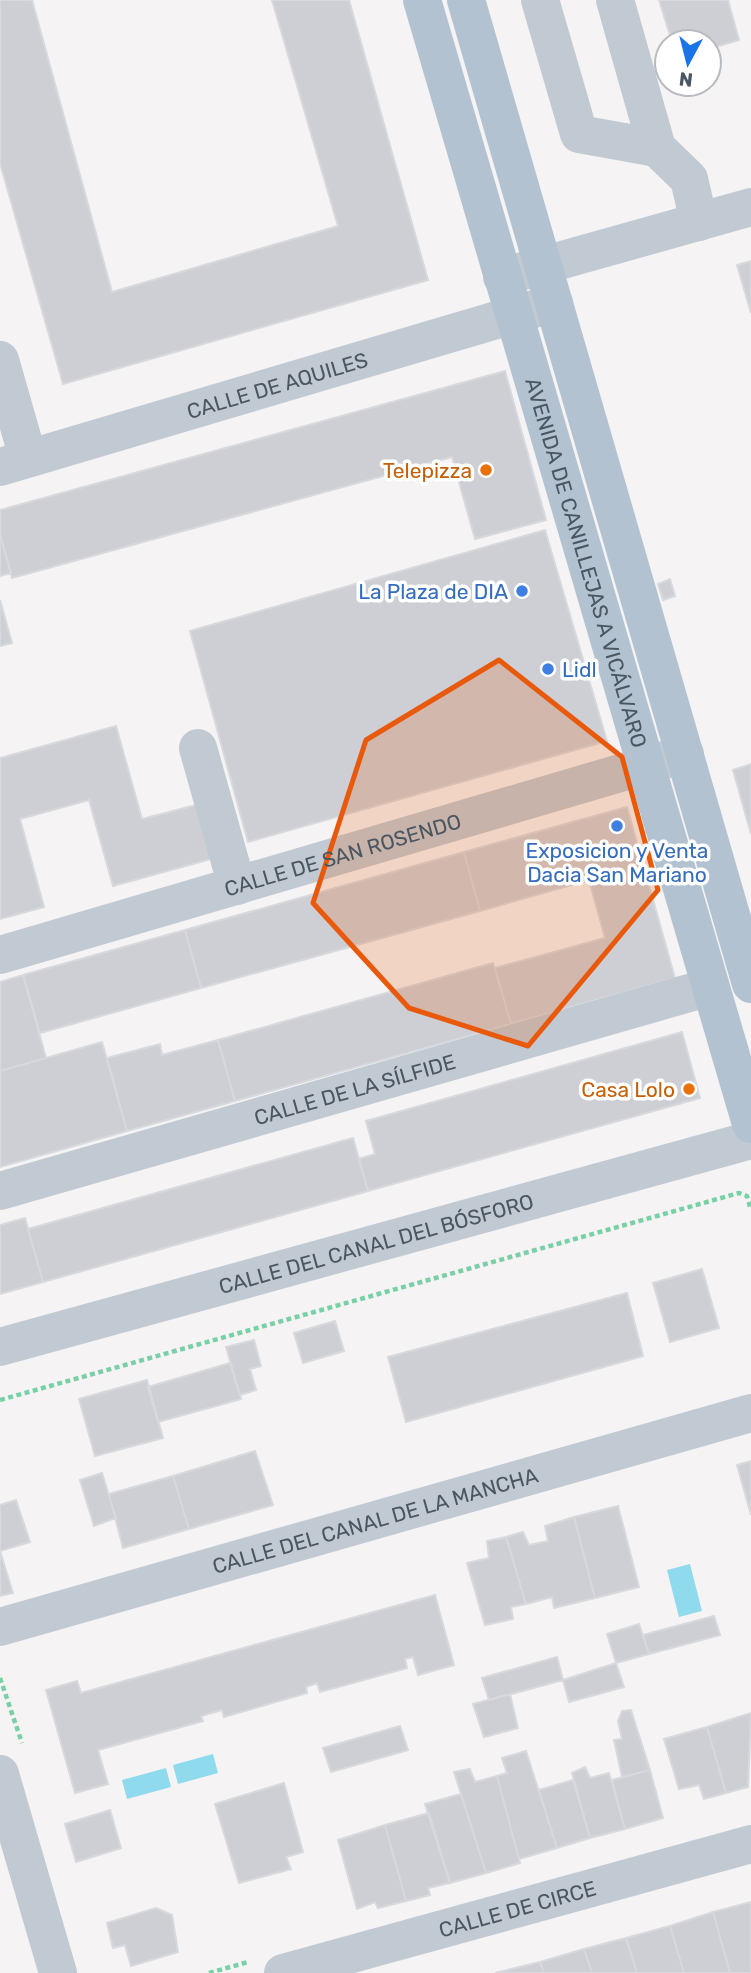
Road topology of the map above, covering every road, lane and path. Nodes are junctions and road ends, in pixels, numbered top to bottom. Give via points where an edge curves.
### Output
1 (422, 0) edge
2 (466, 0) edge
3 (540, 0) edge
4 (615, 0) edge
5 (657, 148) junction
6 (751, 207) edge
7 (699, 222) junction
8 (542, 265) junction
9 (502, 277) junction
10 (554, 303) junction
11 (513, 314) junction
12 (0, 360) edge
13 (14, 463) edge
14 (198, 748) dead end
15 (685, 754) junction
16 (649, 766) junction
17 (237, 886) junction
18 (0, 956) edge
19 (751, 984) edge
20 (710, 987) junction
21 (751, 1124) edge
22 (751, 1140) edge
23 (0, 1191) edge
24 (751, 1210) edge
25 (0, 1347) edge
26 (0, 1400) edge
27 (751, 1413) edge
28 (0, 1628) edge
29 (0, 1774) edge
30 (751, 1844) edge
31 (58, 1973) edge
32 (283, 1973) edge

1 - 9 main road, AVENIDA DE CANILLEJAS A VICÁLVARO
2 - 8 main road, AVENIDA DE CANILLEJAS A VICÁLVARO
3 - 5 street via 579,134
4 - 5 street
5 - 7 street via 689,179
6 - 7 street
7 - 8 street
8 - 9 street
8 - 10 main road, AVENIDA DE CANILLEJAS A VICÁLVARO
9 - 11 main road, AVENIDA DE CANILLEJAS A VICÁLVARO
10 - 11 street, CALLE DE AQUILES
10 - 15 main road, AVENIDA DE CANILLEJAS A VICÁLVARO
11 - 13 street, CALLE DE AQUILES
11 - 16 main road, AVENIDA DE CANILLEJAS A VICÁLVARO
12 - 13 street
14 - 17 street
15 - 16 street, CALLE DE SAN ROSENDO
15 - 19 main road, AVENIDA DE CANILLEJAS A VICÁLVARO
16 - 17 street, CALLE DE SAN ROSENDO
16 - 20 main road, AVENIDA DE CANILLEJAS A VICÁLVARO
17 - 18 street, CALLE DE SAN ROSENDO
20 - 21 main road, AVENIDA DE CANILLEJAS A VICÁLVARO
20 - 23 street, CALLE DE LA SÍLFIDE
22 - 25 street, CALLE DEL CANAL DEL BÓSFORO
24 - 26 path via 747,1196 739,1193
27 - 28 street, CALLE DEL CANAL DE LA MANCHA
29 - 31 street
30 - 32 street, CALLE DE CIRCE

